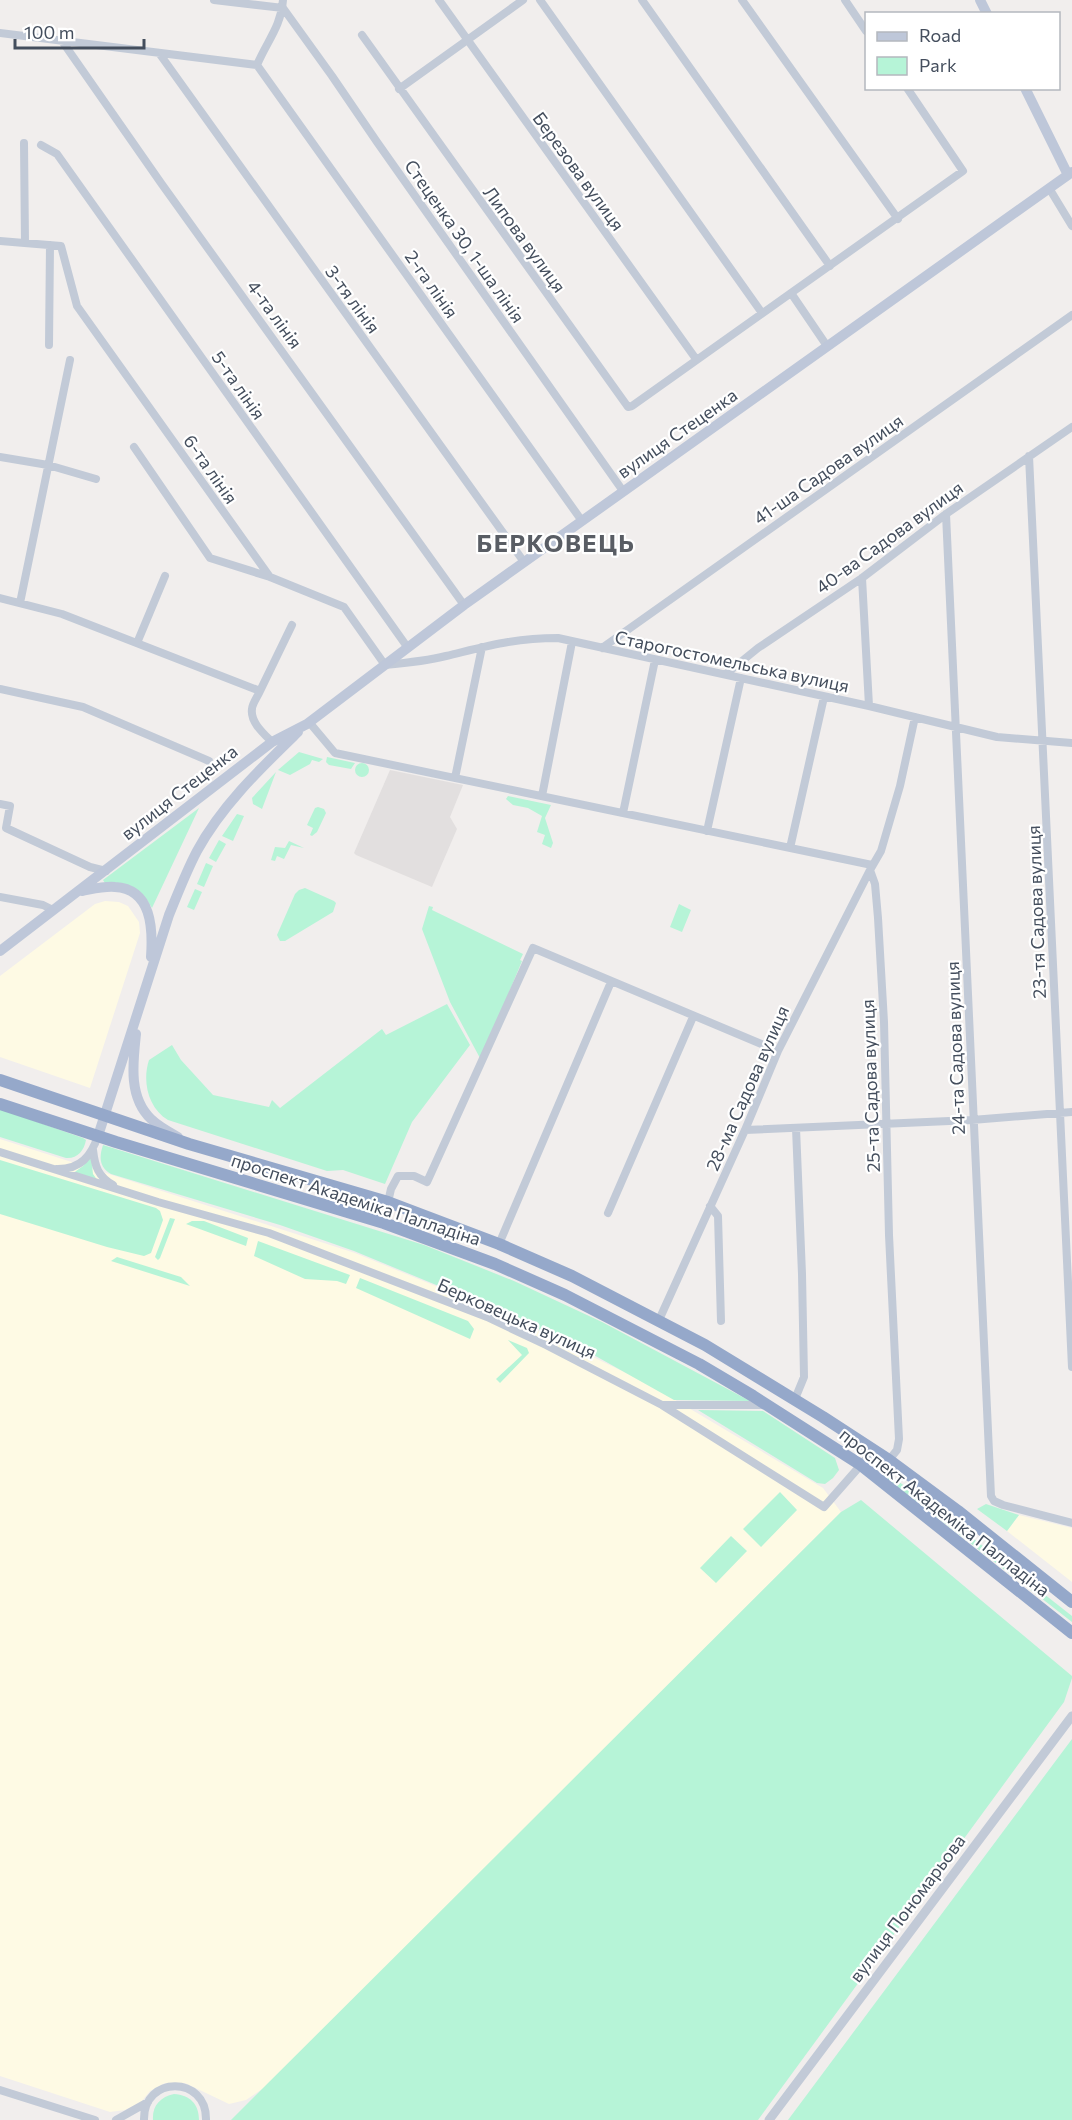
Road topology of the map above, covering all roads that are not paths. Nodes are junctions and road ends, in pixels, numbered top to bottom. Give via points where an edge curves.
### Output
1 (214, 0) edge
2 (439, 0) edge
3 (523, 0) edge
4 (540, 0) edge
5 (642, 0) edge
6 (742, 0) edge
7 (845, 0) edge
8 (283, 4) edge
9 (865, 28) edge
10 (0, 33) edge
11 (362, 35) dead end
12 (466, 40) junction
13 (62, 41) junction
14 (159, 53) junction
15 (257, 65) junction
16 (399, 90) junction
17 (908, 90) edge
18 (1026, 90) edge
19 (24, 142) dead end
20 (42, 145) dead end
21 (1070, 173) edge
22 (1049, 188) junction
23 (898, 219) junction
24 (1072, 226) edge
25 (0, 241) edge
26 (25, 243) junction
27 (51, 245) junction
28 (830, 266) junction
29 (791, 293) junction
30 (762, 313) junction
31 (1072, 315) edge
32 (49, 345) dead end
33 (827, 346) junction
34 (696, 359) junction
35 (70, 360) dead end
36 (1072, 427) edge
37 (134, 447) dead end
38 (1029, 456) junction
39 (0, 457) edge
40 (48, 465) junction
41 (96, 479) dead end
42 (623, 491) junction
43 (946, 514) junction
44 (582, 521) junction
45 (524, 561) junction
46 (165, 576) dead end
47 (270, 577) junction
48 (862, 578) junction
49 (0, 598) edge
50 (20, 603) junction
51 (464, 605) junction
52 (292, 625) dead end
53 (572, 642) junction
54 (137, 643) junction
55 (482, 647) junction
56 (408, 648) junction
57 (602, 648) junction
58 (655, 660) junction
59 (385, 665) junction
60 (726, 674) junction
61 (741, 678) junction
62 (0, 689) edge
63 (260, 691) junction
64 (824, 697) junction
65 (868, 706) junction
66 (915, 717) junction
67 (307, 724) junction
68 (956, 728) junction
69 (272, 742) junction
70 (1044, 742) junction
71 (1072, 743) edge
72 (209, 761) dead end
73 (455, 778) junction
74 (542, 796) junction
75 (0, 804) edge
76 (623, 813) junction
77 (707, 831) junction
78 (790, 848) junction
79 (871, 868) junction
80 (106, 871) junction
81 (79, 891) junction
82 (0, 897) edge
83 (53, 910) junction
84 (0, 951) edge
85 (151, 969) junction
86 (611, 982) junction
87 (138, 1011) junction
88 (693, 1017) junction
89 (778, 1051) junction
90 (0, 1080) edge
91 (0, 1104) edge
92 (1072, 1112) edge
93 (1060, 1113) junction
94 (105, 1116) junction
95 (972, 1120) junction
96 (886, 1124) junction
97 (795, 1128) junction
98 (745, 1130) junction
99 (98, 1136) junction
100 (189, 1144) junction
101 (93, 1150) junction
102 (0, 1152) edge
103 (48, 1168) junction
104 (122, 1191) junction
105 (388, 1202) junction
106 (710, 1206) junction
107 (608, 1213) dead end
108 (499, 1244) junction
109 (659, 1320) junction
110 (721, 1322) dead end
111 (1072, 1367) edge
112 (795, 1399) junction
113 (662, 1405) junction
114 (768, 1405) junction
115 (874, 1450) junction
116 (889, 1460) junction
117 (861, 1465) junction
118 (1071, 1522) edge
119 (1072, 1602) edge
120 (1072, 1633) edge
121 (1072, 1716) edge
122 (0, 2090) edge
123 (148, 2102) junction
124 (95, 2120) edge
125 (116, 2120) edge
126 (144, 2120) edge
127 (206, 2120) edge
128 (769, 2120) edge

1 - 8 street
2 - 12 street, Березова вулиця
3 - 12 street
4 - 30 street
5 - 28 street
6 - 23 street
7 - 9 street
8 - 15 street via 277,28
8 - 42 street, Стеценка 30, 1-ша лінія
10 - 13 street
11 - 16 street, Липова вулиця
12 - 16 street
12 - 34 street, Березова вулиця
13 - 14 street
13 - 51 street, 4-та лінія
14 - 15 street
14 - 45 street, 3-тя лінія
15 - 44 street, 2-га лінія
16 - 34 street, Липова вулиця via 626,405 632,406
17 - 23 street via 963,169
18 - 21 main road
19 - 26 street
20 - 56 street, 5-та лінія via 57,154
21 - 22 main road, вулиця Стеценка
22 - 24 street
22 - 33 main road, вулиця Стеценка
23 - 28 street
25 - 26 street
26 - 27 street
27 - 32 street
27 - 47 street, 6-та лінія via 61,246 77,306
28 - 29 street
29 - 30 street
29 - 33 street
30 - 34 street
31 - 57 street, 41-ша Садова вулиця
33 - 42 main road, вулиця Стеценка
35 - 40 street
36 - 38 street, 40-ва Садова вулиця
37 - 47 street via 210,558
38 - 43 street, 40-ва Садова вулиця
38 - 70 street, 23-тя Садова вулиця
39 - 40 street
40 - 41 street
40 - 50 street
42 - 44 main road, вулиця Стеценка
43 - 48 street, 40-ва Садова вулиця
43 - 68 street, 24-та Садова вулиця
44 - 45 main road, вулиця Стеценка
45 - 51 main road, вулиця Стеценка
46 - 54 street
47 - 59 street via 344,607
48 - 60 street, 40-ва Садова вулиця
48 - 65 street
49 - 50 street
50 - 54 street via 62,614
51 - 56 main road, вулиця Стеценка
52 - 63 street
53 - 55 street, Старогостомельська вулиця via 528,638
53 - 57 street, Старогостомельська вулиця
53 - 74 street
54 - 63 street
55 - 59 street, Старогостомельська вулиця
55 - 73 street
56 - 59 main road, вулиця Стеценка
57 - 58 street, Старогостомельська вулиця
58 - 60 street, Старогостомельська вулиця
58 - 76 street
59 - 67 main road, вулиця Стеценка
60 - 61 street, Старогостомельська вулиця
61 - 64 street, Старогостомельська вулиця
61 - 77 street
62 - 72 street via 83,707
63 - 69 street via 251,709 256,725
64 - 65 street, Старогостомельська вулиця
64 - 78 street
65 - 66 street, Старогостомельська вулиця
66 - 68 street, Старогостомельська вулиця
66 - 79 street via 900,786 881,851
67 - 69 main road, вулиця Стеценка
67 - 73 street via 335,753
67 - 85 main road, вулиця Стеценка via 237,794 198,849 181,883
68 - 70 street, Старогостомельська вулиця
68 - 95 street, 24-та Садова вулиця
69 - 80 main road, вулиця Стеценка
70 - 71 street, Старогостомельська вулиця
70 - 93 street, 23-тя Садова вулиця
73 - 74 street
74 - 76 street
75 - 80 street via 9,806 6,828
76 - 77 street
77 - 78 street
78 - 79 street
79 - 89 street, 28-ма Садова вулиця
79 - 96 street, 25-та Садова вулиця via 879,929
80 - 81 main road, вулиця Стеценка
81 - 83 main road, вулиця Стеценка
81 - 85 main road via 117,887 138,896 152,928
82 - 83 street
83 - 84 main road, вулиця Стеценка
85 - 87 main road
86 - 88 street
86 - 105 street via 533,948 427,1182 414,1176 398,1176
86 - 108 street
87 - 94 main road
87 - 100 main road via 134,1086 150,1119
88 - 89 street
88 - 107 street
89 - 98 street, 28-ма Садова вулиця
90 - 94 highway, проспект Академіка Палладіна
91 - 99 highway, проспект Академіка Палладіна
92 - 93 street
93 - 95 street
93 - 111 street, 23-тя Садова вулиця
94 - 99 main road
94 - 100 highway, проспект Академіка Палладіна
95 - 96 street
95 - 118 street, 24-та Садова вулиця via 991,1496 1003,1505
96 - 97 street
96 - 116 street, 25-та Садова вулиця via 899,1439
97 - 98 street
97 - 112 street via 804,1377
98 - 106 street, 28-ма Садова вулиця
99 - 101 street
99 - 114 highway, проспект Академіка Палладіна via 384,1223 495,1264 647,1337
100 - 105 highway, проспект Академіка Палладіна
101 - 103 street, Берковецька вулиця via 87,1159 70,1169
101 - 104 street, Берковецька вулиця via 101,1176
102 - 103 street, Берковецька вулиця
103 - 104 street, Берковецька вулиця
104 - 113 street, Берковецька вулиця via 269,1233 477,1313
105 - 108 highway, проспект Академіка Палладіна
106 - 109 street, 28-ма Садова вулиця
106 - 110 street via 717,1216
108 - 109 highway, проспект Академіка Палладіна
109 - 112 highway, проспект Академіка Палладіна
112 - 115 highway, проспект Академіка Палладіна
113 - 114 street
113 - 117 street, Берковецька вулиця via 824,1507
114 - 117 highway, проспект Академіка Палладіна
115 - 116 highway, проспект Академіка Палладіна
115 - 117 street
116 - 119 highway, проспект Академіка Палладіна
117 - 120 highway, проспект Академіка Палладіна
121 - 128 street, вулиця Пономарьова
122 - 124 street
123 - 125 street
123 - 126 street
123 - 127 street via 159,2090 184,2087 203,2102

